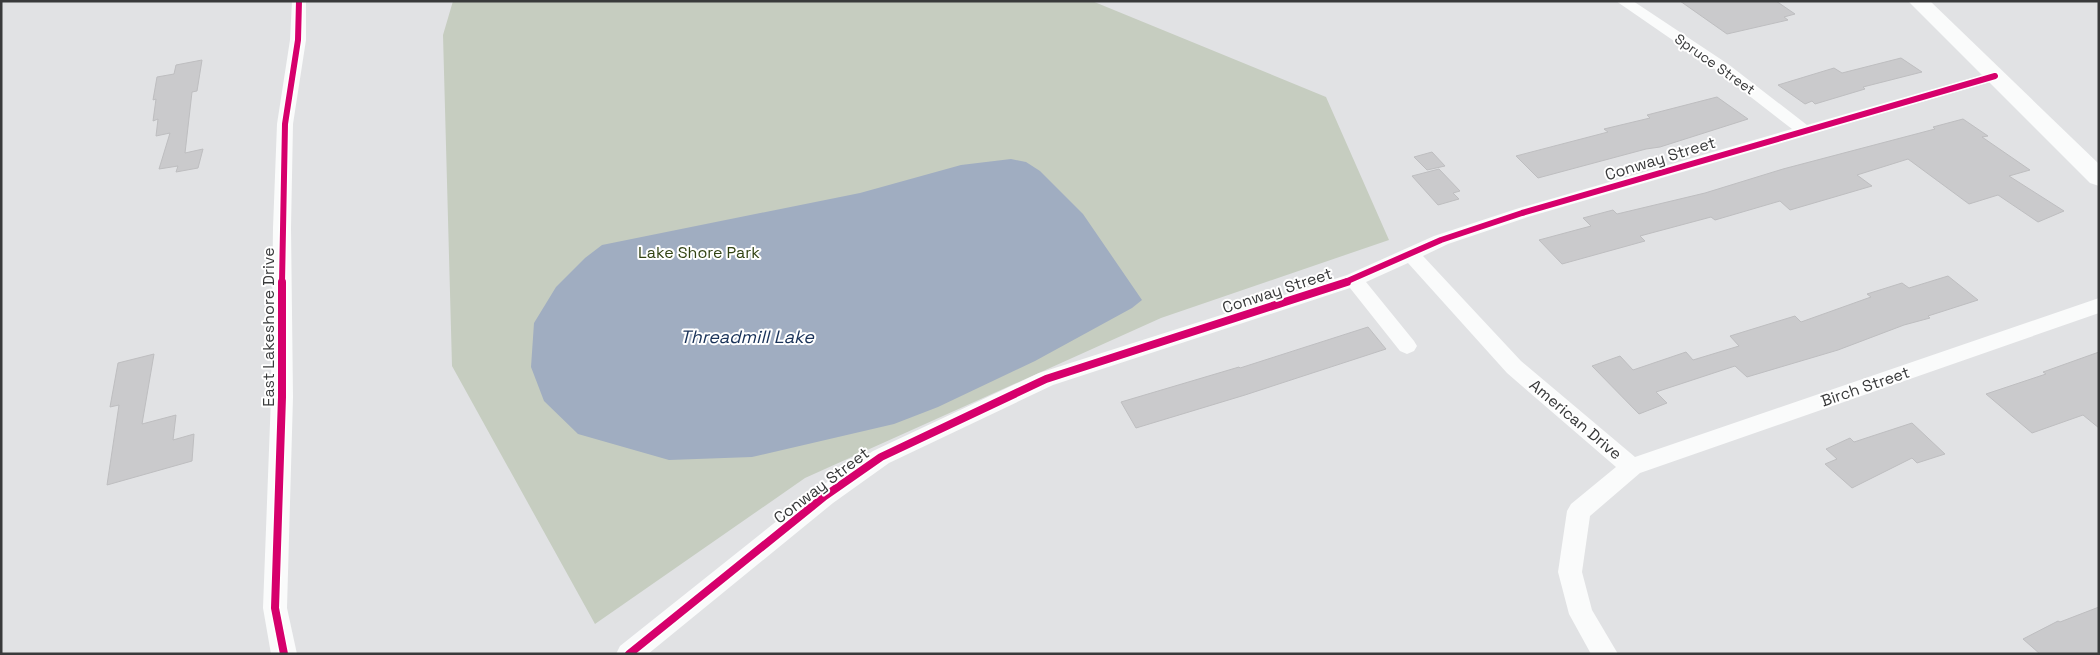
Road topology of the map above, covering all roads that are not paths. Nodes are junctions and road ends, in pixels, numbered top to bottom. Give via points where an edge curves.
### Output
1 (298, 1) edge
2 (1623, 1) edge
3 (1918, 1) edge
4 (1995, 76) junction
5 (1804, 131) junction
6 (2099, 178) edge
7 (1411, 254) junction
8 (1354, 280) junction
9 (2099, 305) edge
10 (1407, 346) dead end
11 (1632, 467) junction
12 (284, 654) edge
13 (629, 654) edge
14 (1605, 654) edge

1 - 12 street, East Lakeshore Drive via 298,40 285,124 282,228 282,396 275,608
2 - 5 street, Spruce Street via 1722,67
3 - 4 main road
4 - 5 street, Conway Street
4 - 6 main road
5 - 7 street, Conway Street via 1513,215
7 - 8 street, Conway Street
7 - 11 street, American Drive via 1514,367
8 - 10 street
8 - 13 street, Conway Street via 1046,379 881,457 825,496
9 - 11 street, Birch Street
11 - 14 street, American Drive via 1579,511 1570,572 1581,614

